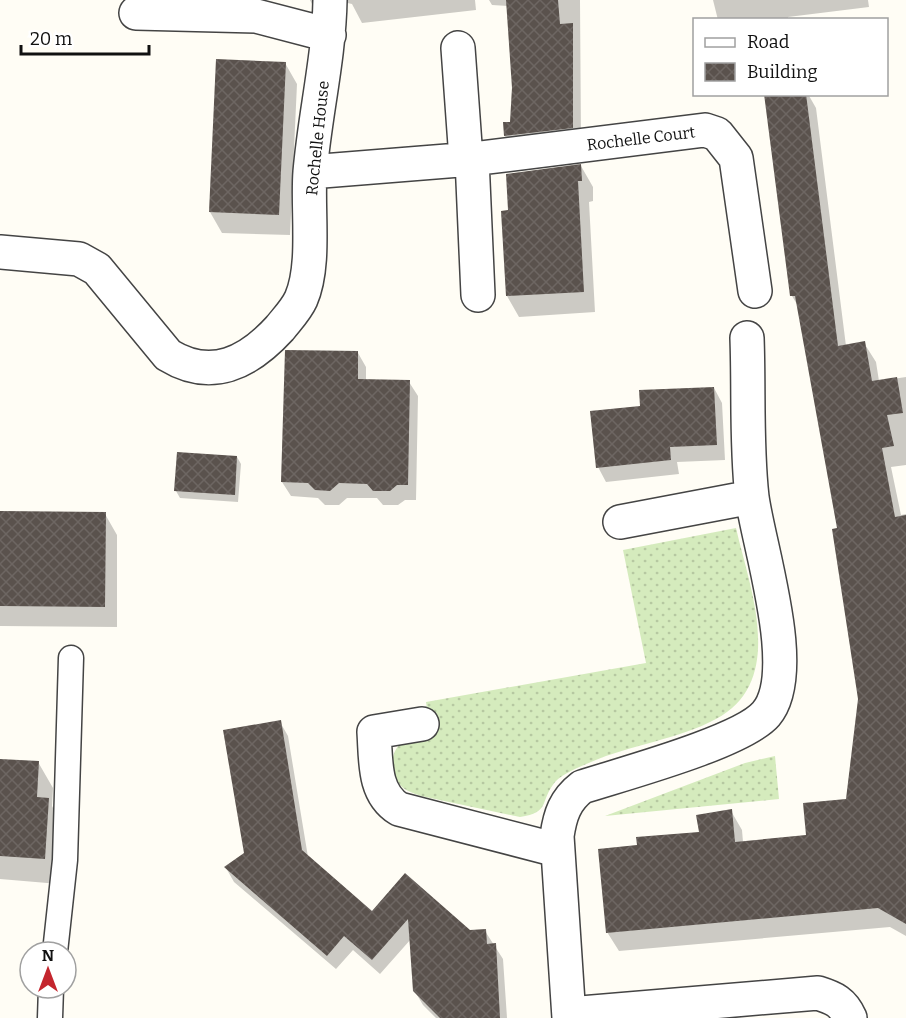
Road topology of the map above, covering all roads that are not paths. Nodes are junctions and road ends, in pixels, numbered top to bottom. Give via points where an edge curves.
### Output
1 (330, 0) edge
2 (136, 14) dead end
3 (329, 35) junction
4 (458, 48) dead end
5 (469, 159) junction
6 (310, 172) junction
7 (0, 252) edge
8 (755, 291) dead end
9 (478, 295) dead end
10 (747, 339) dead end
11 (752, 497) junction
12 (620, 522) dead end
13 (71, 658) dead end
14 (422, 724) dead end
15 (557, 850) junction
16 (56, 940) edge
17 (51, 1000) edge
18 (569, 1016) edge
19 (50, 1018) edge
20 (850, 1018) edge

1 - 3 street, Rochelle House
2 - 3 street via 256,16
3 - 6 street, Rochelle House
4 - 5 street
5 - 6 street, Rochelle Court
5 - 8 street, Rochelle Court via 705,130 717,134 736,158
5 - 9 street
6 - 7 street, Rochelle House via 307,276 301,298 291,315 249,358 226,367 182,364 168,356 97,269 79,259
10 - 11 street
11 - 12 street
11 - 15 street via 779,639 775,700 766,714 741,734 582,787 571,796 560,817
13 - 16 lane via 65,860
14 - 15 street via 374,732 378,777 389,803 399,809
15 - 18 street
17 - 19 lane
18 - 20 street via 818,993 836,998

